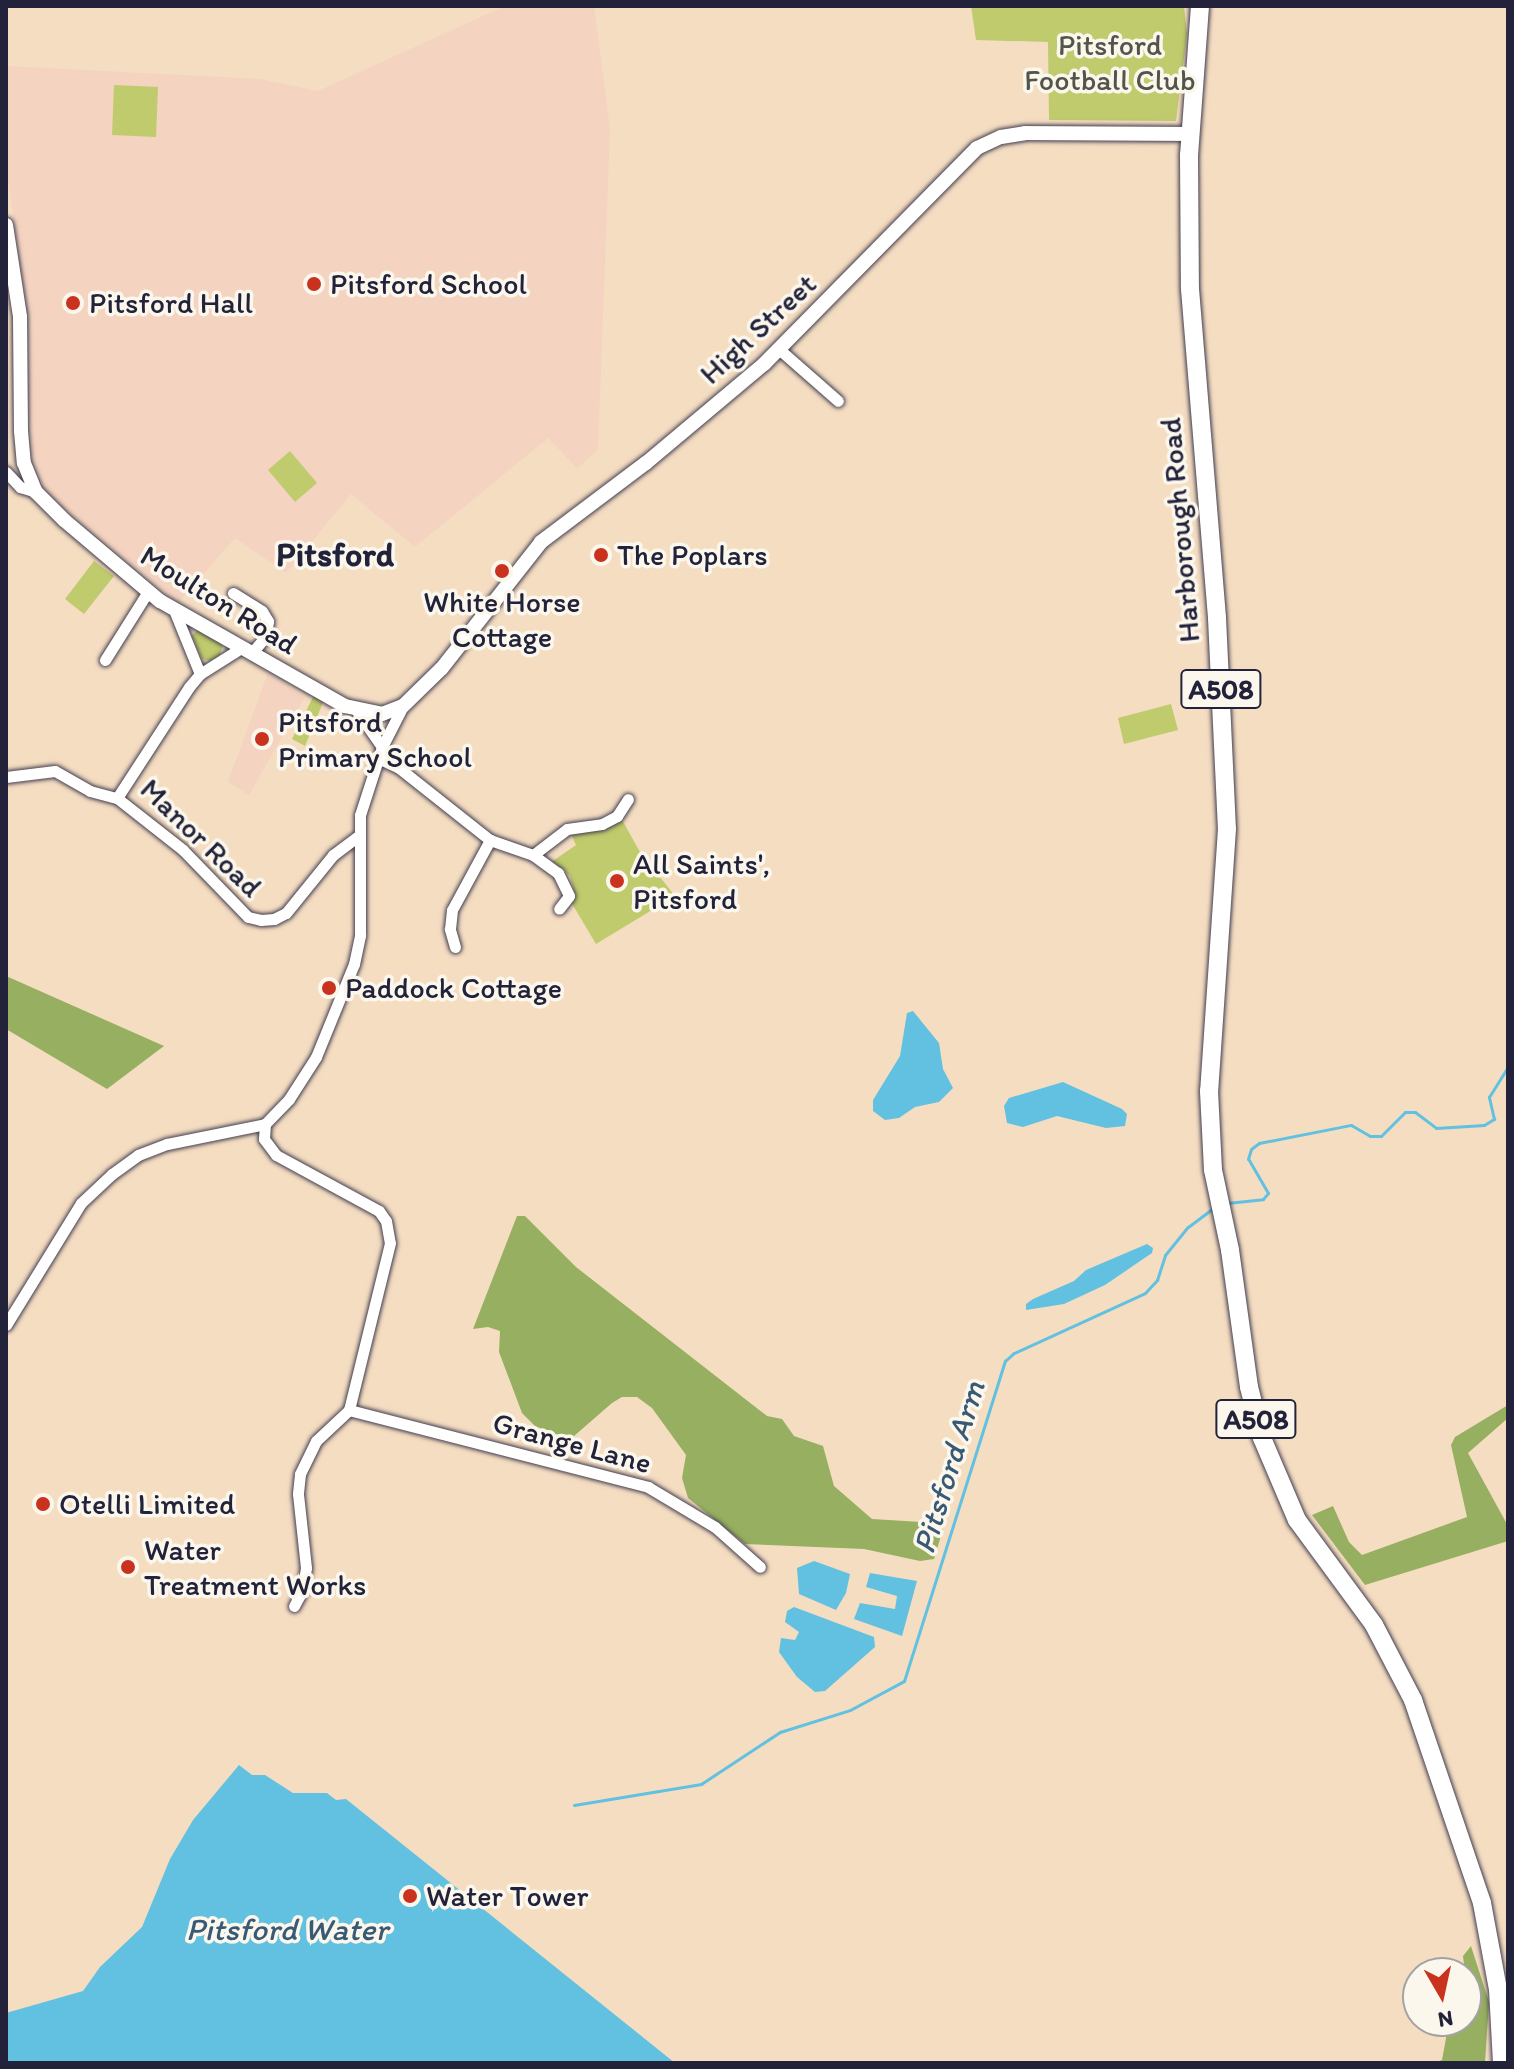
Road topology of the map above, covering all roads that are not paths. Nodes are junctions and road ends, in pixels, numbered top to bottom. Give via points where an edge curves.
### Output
1 (1200, 6) edge
2 (1190, 134) junction
3 (6, 225) edge
4 (780, 350) junction
5 (838, 401) dead end
6 (6, 472) edge
7 (36, 492) junction
8 (147, 593) junction
9 (233, 593) dead end
10 (174, 610) junction
11 (246, 651) junction
12 (105, 660) dead end
13 (200, 674) junction
14 (403, 706) junction
15 (357, 711) junction
16 (380, 753) junction
17 (6, 777) edge
18 (117, 798) junction
19 (628, 799) dead end
20 (358, 836) junction
21 (490, 840) junction
22 (533, 855) junction
23 (559, 909) dead end
24 (455, 947) dead end
25 (265, 1124) junction
26 (6, 1325) edge
27 (349, 1410) junction
28 (760, 1567) dead end
29 (294, 1606) dead end
30 (1501, 2061) edge

1 - 2 highway, Harborough Road / A508
2 - 4 street, High Street via 1025,133 985,143 952,170
2 - 30 highway, Harborough Road / A508 via 1193,357 1214,578 1227,829 1209,1091 1211,1150 1249,1387 1272,1466 1309,1538 1388,1648 1413,1700 1462,1838 1492,1949
3 - 7 street, Moulton Road via 20,317 24,463
4 - 5 street
4 - 14 street, High Street via 541,542 470,636
6 - 7 street via 20,487
7 - 8 street, Moulton Road
8 - 10 street, Moulton Road
8 - 12 street
9 - 11 street via 262,611 268,621 266,636
10 - 11 street, Moulton Road
10 - 13 street
11 - 13 street, Manor Road
11 - 15 street, Moulton Road
13 - 18 street, Manor Road
14 - 15 street via 382,714
14 - 16 street
15 - 16 street
16 - 20 street
16 - 21 street
17 - 18 street via 55,771 90,791
18 - 20 street, Manor Road via 183,850 248,917 261,920 286,913 333,855
19 - 22 street via 617,816 567,829
20 - 25 street via 362,909 354,964 316,1057
21 - 22 street
21 - 24 street via 452,910
22 - 23 street via 558,873 565,887 569,896
25 - 26 street via 167,1144 138,1155 112,1174 81,1203
25 - 27 street via 264,1139 276,1155 367,1202 379,1211 390,1233
27 - 28 street, Grange Lane via 648,1487 715,1527
27 - 29 street via 316,1441 300,1474 306,1568

